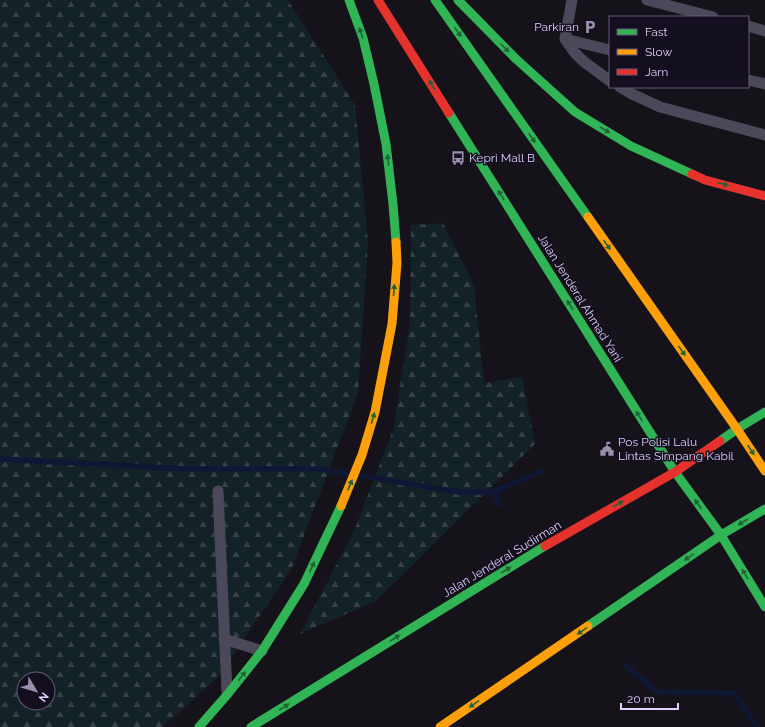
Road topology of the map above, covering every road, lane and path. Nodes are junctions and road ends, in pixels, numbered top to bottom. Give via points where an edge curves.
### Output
1 (349, 0) edge
2 (378, 0) edge
3 (435, 0) edge
4 (458, 0) edge
5 (572, 0) edge
6 (647, 0) edge
7 (709, 16) edge
8 (749, 26) edge
9 (765, 30) edge
10 (565, 40) junction
11 (609, 50) edge
12 (609, 80) edge
13 (749, 80) edge
14 (765, 84) edge
15 (622, 88) edge
16 (765, 135) edge
17 (765, 196) edge
18 (765, 412) edge
19 (737, 430) junction
20 (675, 472) junction
21 (765, 472) edge
22 (218, 491) dead end
23 (765, 509) edge
24 (721, 535) junction
25 (765, 607) edge
26 (224, 639) junction
27 (262, 651) junction
28 (227, 695) junction
29 (198, 727) edge
30 (251, 727) edge
31 (440, 727) edge

27 -> 1 highway via 304,584 362,456 375,412 392,324 397,263 386,144 363,38
20 -> 2 highway, Jalan Jenderal Ahmad Yani
3 -> 19 highway
4 -> 17 highway via 516,59 575,112 631,146 705,180
5 - 10 lane
6 - 7 lane
8 - 9 lane
10 - 11 lane
10 - 12 lane via 583,61
13 - 14 lane
15 - 16 lane via 660,107
18 - 19 highway, Jalan Jenderal Sudirman
19 - 20 highway, Jalan Jenderal Sudirman
19 -> 21 highway
24 -> 20 highway, Jalan Jenderal Ahmad Yani
30 -> 20 highway, Jalan Jenderal Sudirman via 554,540
22 - 26 lane
23 -> 24 highway
25 -> 24 highway, Jalan Jenderal Ahmad Yani
24 -> 31 highway
26 - 27 lane
26 - 28 lane
28 -> 27 highway
28 - 29 highway

